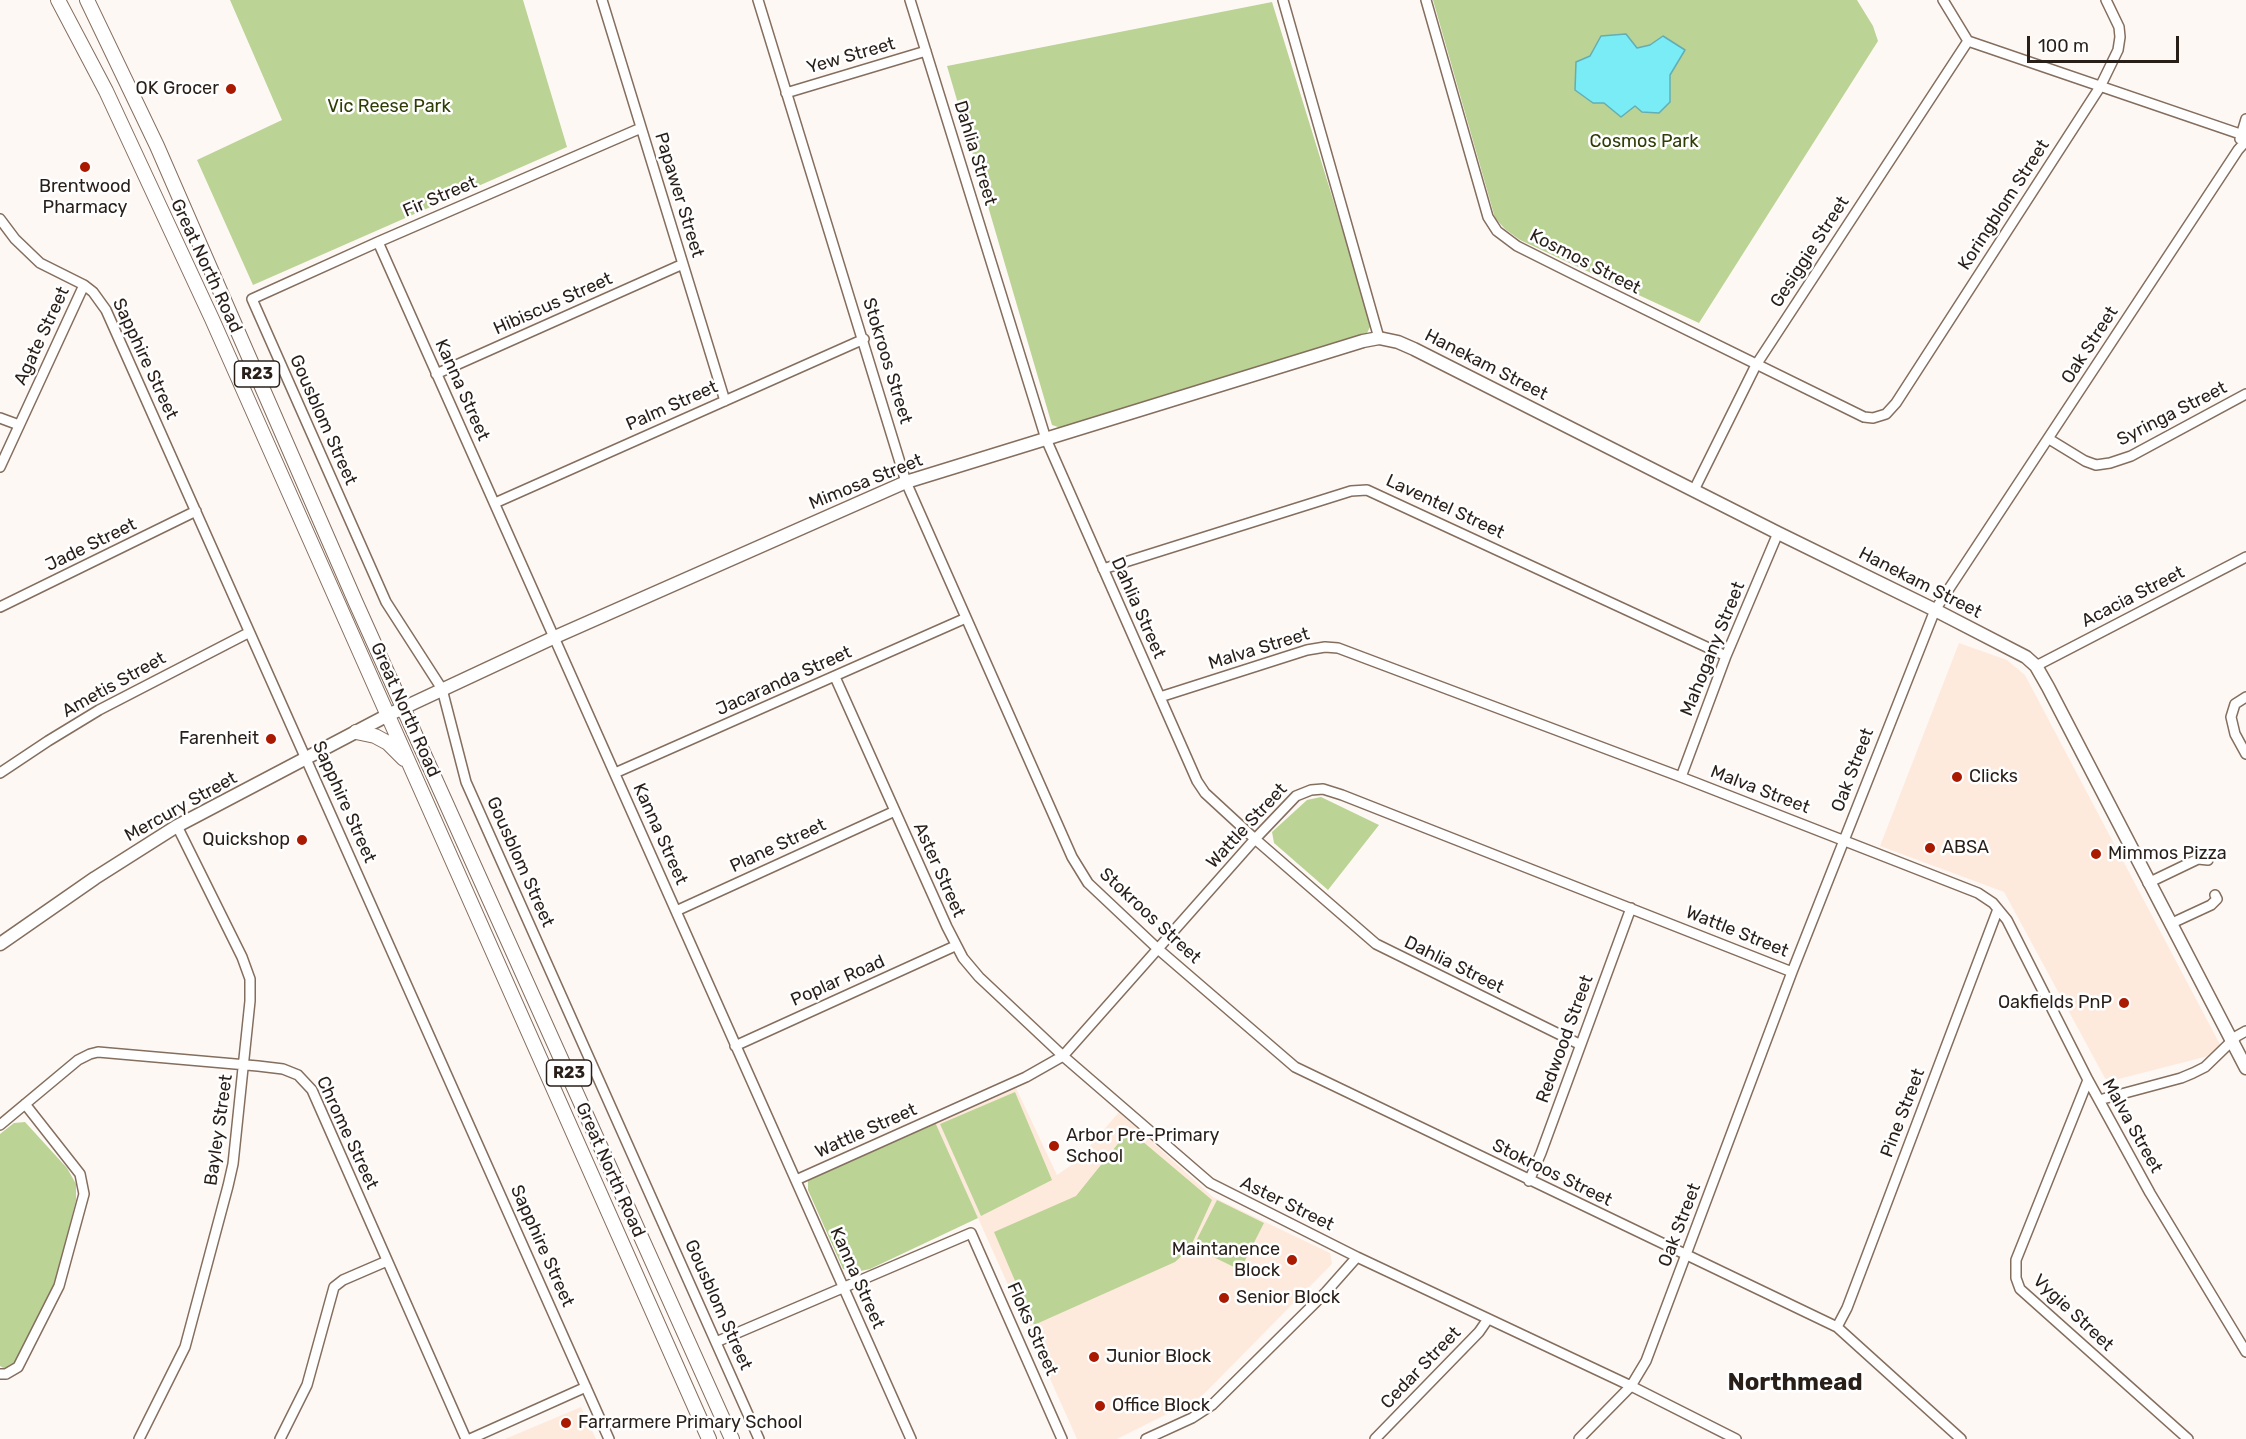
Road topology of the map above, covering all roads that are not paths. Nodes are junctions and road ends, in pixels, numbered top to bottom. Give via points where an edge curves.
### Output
1 (58, 0) edge
2 (87, 0) edge
3 (602, 0) edge
4 (758, 0) edge
5 (910, 0) edge
6 (1283, 0) edge
7 (1426, 0) edge
8 (1943, 0) edge
9 (2106, 0) edge
10 (1968, 41) junction
11 (926, 51) junction
12 (2100, 87) junction
13 (786, 93) junction
14 (2246, 119) edge
15 (641, 128) junction
16 (2244, 137) edge
17 (0, 219) edge
18 (378, 242) junction
19 (683, 264) junction
20 (84, 285) junction
21 (252, 299) joint
22 (1379, 338) junction
23 (864, 339) junction
24 (1756, 365) junction
25 (436, 374) junction
26 (2246, 394) edge
27 (724, 401) junction
28 (1881, 417) joint
29 (0, 418) edge
30 (19, 425) junction
31 (1046, 439) junction
32 (2049, 439) junction
33 (0, 467) edge
34 (906, 482) junction
35 (1694, 490) junction
36 (495, 503) junction
37 (196, 511) junction
38 (1778, 533) junction
39 (2246, 557) edge
40 (1103, 569) junction
41 (0, 607) edge
42 (1935, 610) junction
43 (966, 618) junction
44 (248, 633) junction
45 (555, 637) junction
46 (1726, 656) junction
47 (2036, 666) junction
48 (835, 677) junction
49 (442, 689) junction
50 (1160, 697) junction
51 (2246, 697) edge
52 (404, 708) junction
53 (388, 715) junction
54 (356, 732) junction
55 (2246, 754) edge
56 (307, 759) junction
57 (412, 767) junction
58 (0, 773) edge
59 (615, 773) junction
60 (1681, 777) junction
61 (895, 811) junction
62 (177, 826) junction
63 (1255, 839) junction
64 (1843, 840) junction
65 (2208, 860) dead end
66 (2148, 883) junction
67 (2216, 895) dead end
68 (1631, 908) junction
69 (1998, 909) junction
70 (676, 911) junction
71 (2170, 924) junction
72 (0, 944) edge
73 (955, 946) junction
74 (1158, 949) junction
75 (1792, 972) junction
76 (2246, 1031) edge
77 (2232, 1041) junction
78 (1580, 1044) junction
79 (735, 1046) junction
80 (1063, 1056) junction
81 (245, 1065) junction
82 (2246, 1068) edge
83 (2088, 1080) junction
84 (2099, 1100) junction
85 (25, 1104) junction
86 (0, 1125) edge
87 (596, 1135) junction
88 (578, 1144) junction
89 (796, 1180) junction
90 (1529, 1181) junction
91 (1686, 1256) junction
92 (1357, 1257) junction
93 (387, 1261) junction
94 (843, 1289) junction
95 (1488, 1318) junction
96 (1837, 1327) junction
97 (716, 1342) junction
98 (2246, 1352) edge
99 (0, 1374) edge
100 (1631, 1386) junction
101 (586, 1387) junction
102 (139, 1439) edge
103 (280, 1439) edge
104 (466, 1439) edge
105 (470, 1439) edge
106 (609, 1439) edge
107 (709, 1439) edge
108 (732, 1439) edge
109 (759, 1439) edge
110 (911, 1439) edge
111 (1062, 1439) edge
112 (1146, 1439) edge
113 (1375, 1439) edge
114 (1579, 1439) edge
115 (1736, 1439) edge
116 (1961, 1439) edge
117 (2188, 1439) edge

1 - 53 main road, Great North Road / R23 via 106,91 212,319
2 - 52 main road, Great North Road / R23 via 157,146
3 - 15 street, Papawer Street
4 - 13 street, Stokroos Street
5 - 11 street, Dahlia Street
6 - 22 street
7 - 24 street, Kosmos Street via 1488,217 1497,231 1527,251
8 - 10 street
9 - 12 street, Koringblom Street via 2120,37
10 - 12 street
10 - 24 street, Gesiggie Street
11 - 13 street, Yew Street
11 - 31 street, Dahlia Street
12 - 16 street
12 - 28 street, Koringblom Street via 1896,403
13 - 23 street, Stokroos Street
14 - 16 street, Oak Street
15 - 18 street, Fir Street
15 - 19 street, Papawer Street
16 - 32 street, Oak Street
17 - 20 street, Sapphire Street via 40,263
18 - 21 street, Fir Street
18 - 25 street, Kanna Street
19 - 25 street, Hibiscus Street
19 - 27 street, Papawer Street
20 - 30 street, Agate Street
20 - 37 street, Sapphire Street via 106,310
21 - 49 street, Gousblom Street via 386,602
22 - 31 street, Mimosa Street
22 - 35 street, Hanekam Street via 1398,342
23 - 27 street, Palm Street
23 - 34 street, Stokroos Street
24 - 28 street, Kosmos Street via 1864,417
24 - 35 street, Gesiggie Street
25 - 36 street, Kanna Street
26 - 32 street, Syringa Street via 2131,456 2110,463 2096,465 2085,461
27 - 36 street, Palm Street
29 - 30 street
30 - 33 street, Agate Street
31 - 34 street, Mimosa Street
31 - 40 street, Dahlia Street
32 - 42 street, Oak Street
34 - 43 street, Stokroos Street
34 - 45 street, Mimosa Street
35 - 38 street, Hanekam Street
36 - 45 street, Kanna Street
37 - 41 street, Jade Street
37 - 44 street, Sapphire Street
38 - 42 street, Hanekam Street
38 - 46 street, Mahogany Street
39 - 47 street, Acacia Street
40 - 46 street, Laventel Street via 1351,491 1367,490
40 - 50 street, Dahlia Street
42 - 47 street, Hanekam Street via 2026,657
42 - 64 street, Oak Street
43 - 48 street, Jacaranda Street
43 - 74 street, Stokroos Street via 1076,864 1096,891
44 - 56 street, Sapphire Street
44 - 58 street, Ametis Street via 99,710
45 - 49 street, Mimosa Street
45 - 59 street, Kanna Street
46 - 60 street, Mahogany Street
47 - 66 street, Hanekam Street
48 - 59 street, Jacaranda Street
48 - 61 street, Aster Street
49 - 52 street, Mimosa Street
49 - 97 street, Gousblom Street via 466,782
50 - 60 street, Malva Street via 1307,650 1332,647
50 - 63 street, Dahlia Street via 1205,793
51 - 55 street via 2235,704 2231,717
52 - 53 street, Mimosa Street
52 - 87 main road, Great North Road / R23
53 - 54 street, Mercury Street
53 - 57 main road, Great North Road / R23
54 - 56 street, Mercury Street
54 - 57 main road via 375,735 388,743
56 - 62 street, Mercury Street
56 - 101 street, Sapphire Street
57 - 88 main road, Great North Road / R23
59 - 70 street, Kanna Street
60 - 64 street, Malva Street
61 - 70 street, Plane Street
61 - 73 street, Aster Street
62 - 72 street, Mercury Street
62 - 81 street, Bayley Street via 248,971
63 - 68 street, Wattle Street via 1296,796 1323,789
63 - 74 street, Wattle Street
63 - 78 street, Dahlia Street via 1376,944
64 - 69 street, Malva Street via 1978,892
64 - 75 street, Oak Street
65 - 66 street via 2198,859
66 - 71 street, Hanekam Street
67 - 71 street via 2211,905
68 - 75 street, Wattle Street
68 - 78 street, Redwood Street
69 - 83 street, Malva Street via 2012,928
69 - 96 street, Pine Street
70 - 79 street, Kanna Street
71 - 77 street, Hanekam Street
73 - 79 street, Poplar Road
73 - 80 street, Aster Street via 979,977
74 - 80 street, Wattle Street
74 - 90 street, Stokroos Street via 1295,1067
75 - 91 street, Oak Street
76 - 77 street
77 - 82 street, Hanekam Street
77 - 84 street via 2213,1061 2193,1073
78 - 90 street, Redwood Street
79 - 89 street, Kanna Street
80 - 89 street, Wattle Street via 1015,1082
80 - 92 street, Aster Street via 1216,1188
81 - 85 street, Chrome Street via 98,1052 78,1060
81 - 93 street, Chrome Street via 290,1071 307,1082
81 - 102 street, Bayley Street via 233,1164 185,1347
83 - 84 street, Malva Street
83 - 117 street, Vygie Street via 2016,1260 2016,1278 2020,1289
84 - 98 street, Malva Street
85 - 86 street, Chrome Street
85 - 99 street via 80,1174 84,1194 59,1286 18,1367
87 - 88 main road
87 - 108 main road, Great North Road / R23
88 - 107 main road, Great North Road / R23
89 - 94 street, Kanna Street
90 - 91 street, Stokroos Street
91 - 96 street, Stokroos Street
91 - 100 street, Oak Street via 1646,1361
92 - 95 street, Aster Street
92 - 112 street via 1212,1405
93 - 103 street via 334,1287 307,1385
93 - 104 street, Chrome Street
94 - 97 street
94 - 110 street, Kanna Street
94 - 111 street, Floks Street via 971,1233
95 - 100 street, Aster Street
95 - 113 street, Cedar Street
96 - 116 street, Stokroos Street
97 - 109 street, Gousblom Street
100 - 114 street, Oak Street
100 - 115 street, Aster Street
101 - 105 street
101 - 106 street, Sapphire Street

